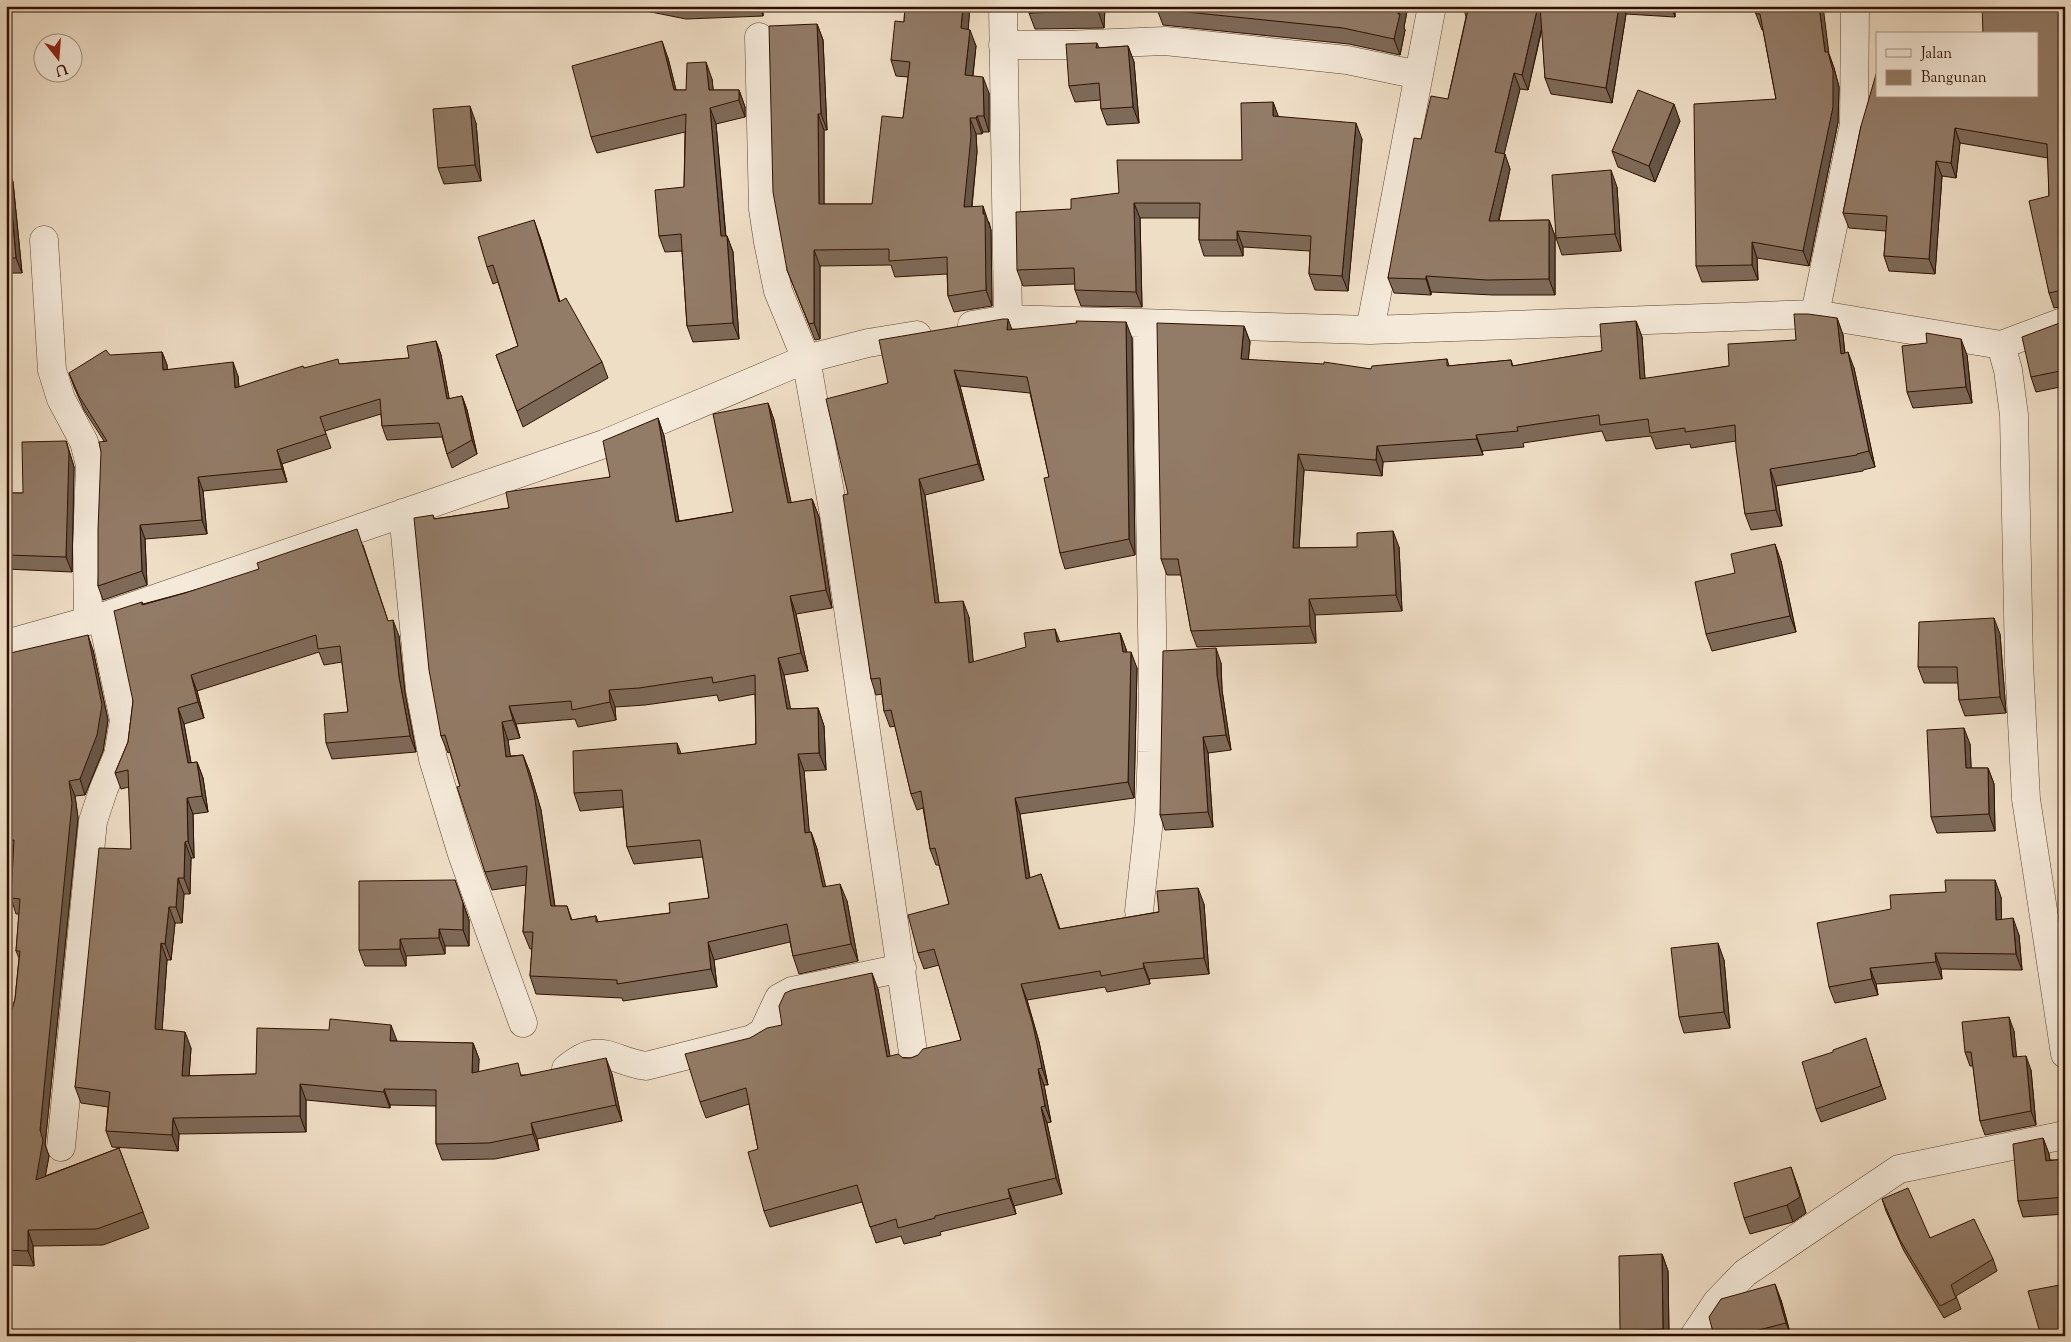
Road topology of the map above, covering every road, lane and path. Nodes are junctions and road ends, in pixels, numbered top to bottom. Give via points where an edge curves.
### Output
1 (1003, 6) edge
2 (1432, 6) edge
3 (1855, 6) edge
4 (759, 37) dead end
5 (1003, 46) junction
6 (1419, 75) junction
7 (44, 240) dead end
8 (1815, 314) junction
9 (1008, 319) junction
10 (2065, 321) edge
11 (1147, 324) junction
12 (1370, 330) junction
13 (2001, 345) junction
14 (806, 359) junction
15 (403, 513) junction
16 (95, 619) junction
17 (6, 644) edge
18 (1139, 911) dead end
19 (902, 968) junction
20 (2058, 972) edge
21 (523, 1023) dead end
22 (2065, 1054) edge
23 (914, 1058) edge
24 (566, 1069) edge
25 (2065, 1135) edge
26 (61, 1147) dead end
27 (1694, 1336) edge

1 - 5 street
2 - 6 street
3 - 8 street via 1854,124
4 - 14 street via 764,217 778,291
5 - 6 street via 1165,41 1347,60
5 - 9 street
6 - 12 street
7 - 16 street via 52,370 61,399 84,442 90,465 87,543
8 - 12 street
8 - 13 street
9 - 11 street
9 - 14 street via 868,343
10 - 13 street
11 - 12 street
11 - 18 street via 1152,752 1149,820
13 - 20 street via 2014,415 2018,663 2026,799
14 - 15 street via 604,444
14 - 19 street via 836,520
15 - 16 street
15 - 21 street via 420,690 433,759 478,901
16 - 17 street
16 - 26 street via 124,720 118,755 93,821
19 - 23 street
19 - 24 street via 792,991 780,998 764,1032 752,1039 646,1066 600,1053 585,1056
20 - 22 street
25 - 27 street via 1900,1169 1746,1274 1717,1302

